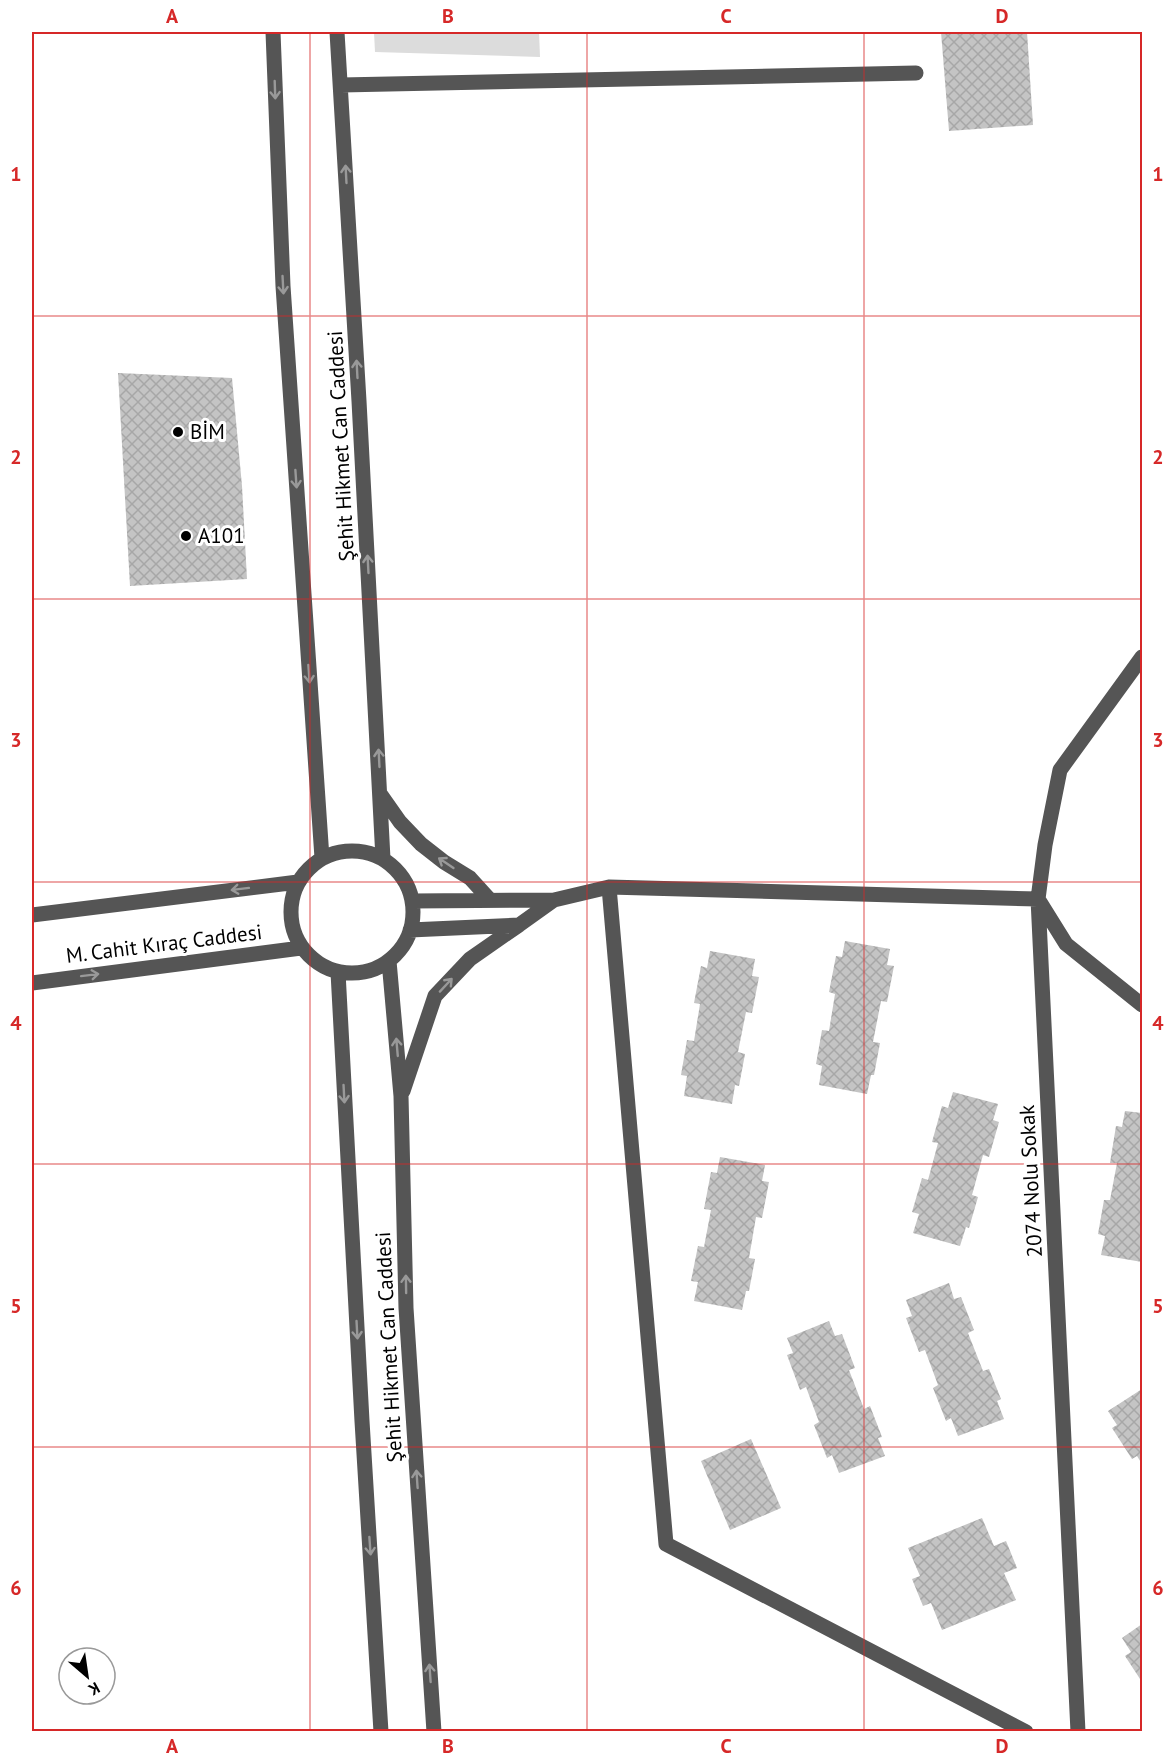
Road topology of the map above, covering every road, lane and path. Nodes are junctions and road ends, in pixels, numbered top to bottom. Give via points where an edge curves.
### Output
1 (273, 32) edge
2 (337, 32) edge
3 (916, 73) dead end
4 (341, 85) junction
5 (1143, 657) edge
6 (381, 795) junction
7 (322, 858) junction
8 (383, 859) junction
9 (298, 882) junction
10 (609, 887) junction
11 (1038, 899) junction
12 (490, 900) junction
13 (554, 900) junction
14 (412, 901) junction
15 (32, 915) edge
16 (519, 925) junction
17 (410, 930) junction
18 (301, 948) junction
19 (389, 961) junction
20 (338, 972) junction
21 (32, 983) edge
22 (1143, 1005) edge
23 (401, 1096) junction
24 (381, 1731) edge
25 (434, 1731) edge
26 (1026, 1731) edge
27 (1078, 1731) edge

1 -> 7 street via 283,286
2 - 4 street, Şehit Hikmet Can Caddesi
3 - 4 street
6 -> 4 street, Şehit Hikmet Can Caddesi
5 - 11 street, 2074 Nolu Sokak via 1060,770
6 - 8 street, Şehit Hikmet Can Caddesi
12 -> 6 street via 470,878 421,844
7 - 8 street via 342,852 363,852
7 - 9 street
8 - 14 street via 407,884
9 -> 15 street
9 - 18 street via 291,898 290,915
10 - 11 street
10 - 13 street
10 - 26 street via 666,1544
11 - 22 street via 1066,944
11 - 27 street, 2074 Nolu Sokak
12 - 13 street
12 - 14 street
13 - 16 street
14 - 17 street
16 - 17 street
23 -> 16 street via 435,996 470,959
17 - 19 street
18 - 20 street via 317,963
21 -> 18 street, M. Cahit Kıraç Caddesi
19 - 20 street via 356,974
23 -> 19 street, Şehit Hikmet Can Caddesi
20 -> 24 street, Şehit Hikmet Can Caddesi
25 -> 23 street, Şehit Hikmet Can Caddesi via 406,1308

